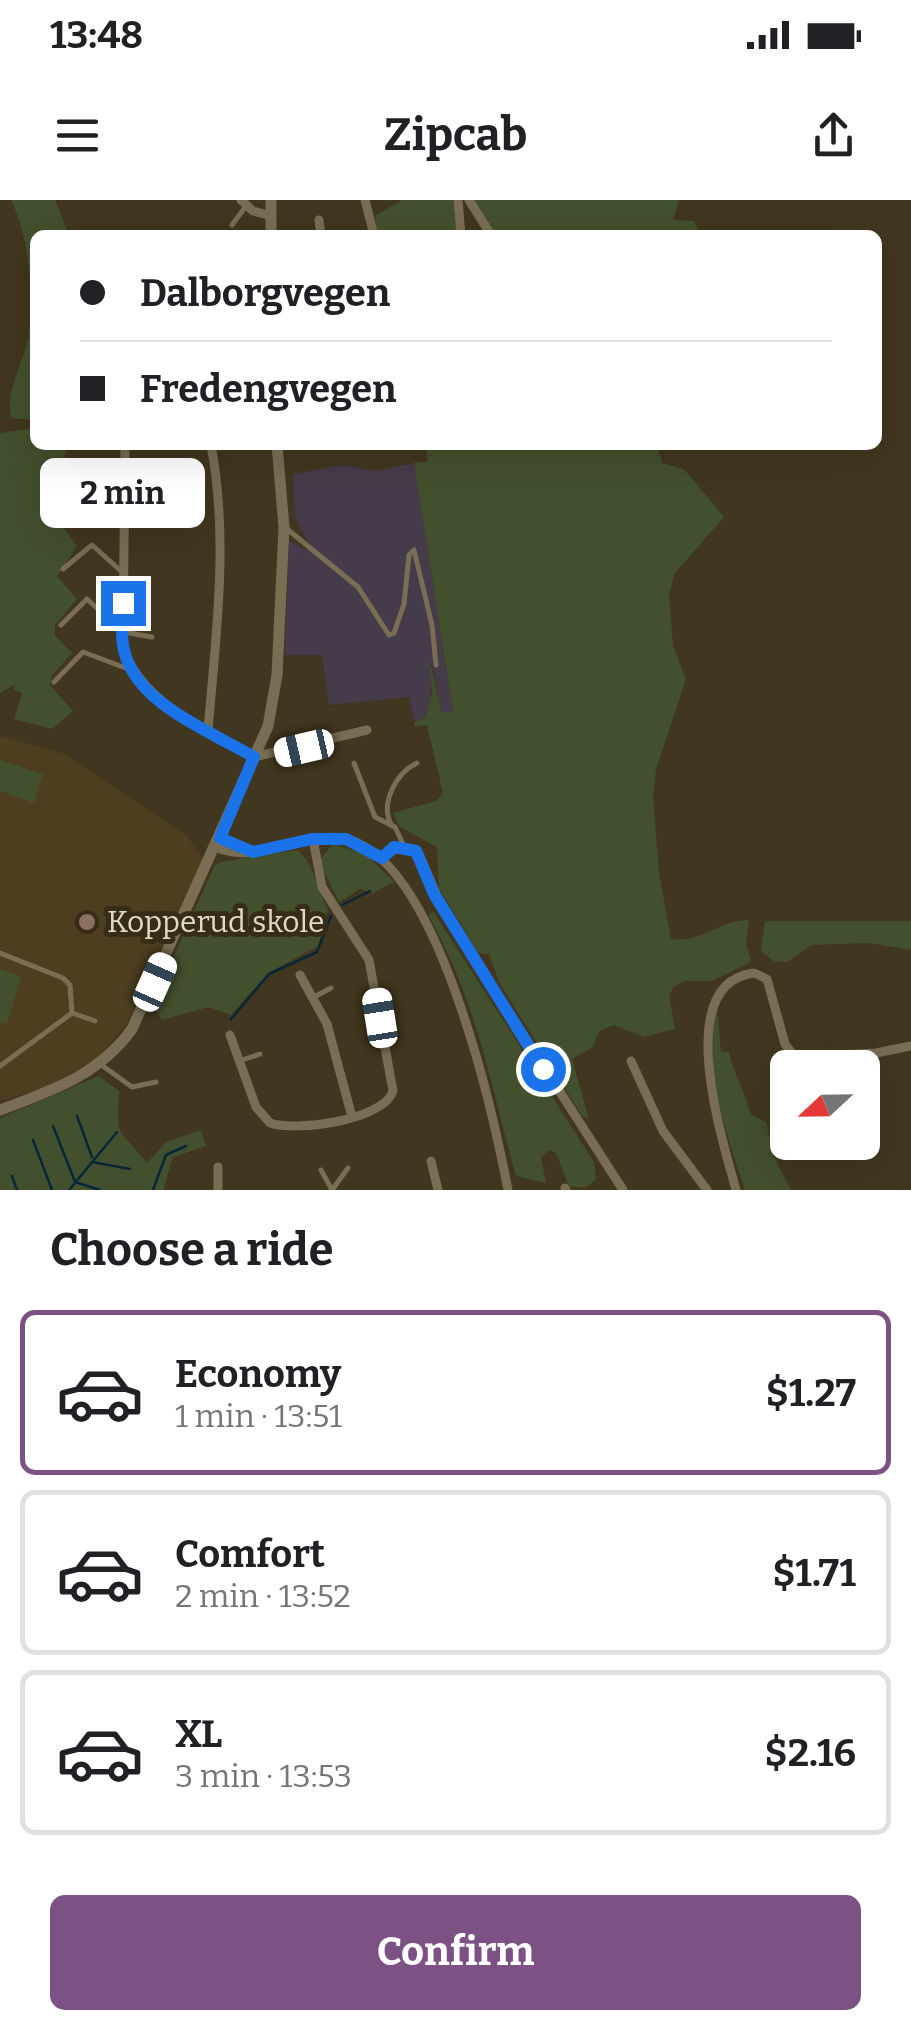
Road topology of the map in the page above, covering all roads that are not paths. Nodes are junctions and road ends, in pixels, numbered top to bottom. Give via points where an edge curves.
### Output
1 (271, 200) edge
2 (365, 200) edge
3 (458, 200) edge
4 (469, 200) edge
5 (244, 203) edge
6 (272, 216) junction
7 (318, 220) dead end
8 (232, 225) dead end
9 (271, 230) edge
10 (320, 230) edge
11 (373, 230) edge
12 (461, 230) edge
13 (489, 230) edge
14 (125, 450) edge
15 (212, 450) edge
16 (277, 450) edge
17 (284, 527) junction
18 (64, 569) dead end
19 (124, 573) junction
20 (60, 625) dead end
21 (123, 632) junction
22 (152, 637) dead end
23 (436, 664) dead end
24 (131, 670) junction
25 (54, 682) dead end
26 (208, 730) junction
27 (367, 730) dead end
28 (254, 757) junction
29 (354, 763) dead end
30 (417, 763) dead end
31 (392, 826) junction
32 (312, 839) junction
33 (218, 842) junction
34 (404, 846) junction
35 (382, 858) junction
36 (0, 953) edge
37 (300, 975) dead end
38 (331, 988) dead end
39 (314, 997) junction
40 (72, 1013) junction
41 (95, 1021) dead end
42 (230, 1035) dead end
43 (911, 1046) edge
44 (789, 1050) edge
45 (880, 1050) edge
46 (260, 1054) dead end
47 (240, 1061) junction
48 (631, 1061) dead end
49 (100, 1064) junction
50 (0, 1066) edge
51 (156, 1082) dead end
52 (0, 1110) edge
53 (352, 1117) junction
54 (431, 1161) dead end
55 (218, 1167) dead end
56 (348, 1168) dead end
57 (320, 1170) dead end
58 (218, 1190) edge
59 (332, 1190) edge
60 (438, 1190) edge
61 (508, 1190) edge
62 (623, 1190) edge
63 (706, 1190) edge
64 (736, 1190) edge

1 - 6 street
2 - 11 street
3 - 12 street
4 - 13 street
5 - 6 street
5 - 8 lane
6 - 9 street
7 - 10 street
14 - 19 street
15 - 26 street via 221,563
16 - 17 street
17 - 23 lane via 358,587 389,635 402,612 414,550
17 - 28 street via 275,698
18 - 19 lane via 92,545
19 - 21 street
20 - 21 lane via 87,600
21 - 22 lane
21 - 24 street
24 - 25 lane via 83,652
24 - 26 street via 160,702
26 - 28 street
27 - 28 street
28 - 33 street
29 - 31 lane via 374,817
30 - 31 lane via 393,789 387,812
31 - 34 lane
32 - 33 street via 244,852
32 - 35 street via 346,839
32 - 53 street via 322,887 369,960 393,1091 380,1110
33 - 49 street via 140,1016
34 - 35 street
34 - 62 street via 419,854 443,910
35 - 61 street via 408,892 460,1003
36 - 40 lane via 63,978 70,985
37 - 39 street
38 - 39 lane
39 - 53 street
40 - 41 lane
40 - 50 lane
42 - 47 street
43 - 45 street
44 - 64 street via 767,979 754,973 732,981 705,1038
46 - 47 lane
47 - 53 street via 256,1107 270,1123 298,1126
48 - 63 street via 663,1130
49 - 51 lane via 132,1088
49 - 52 street
54 - 60 street
55 - 58 street
56 - 59 lane
57 - 59 lane

